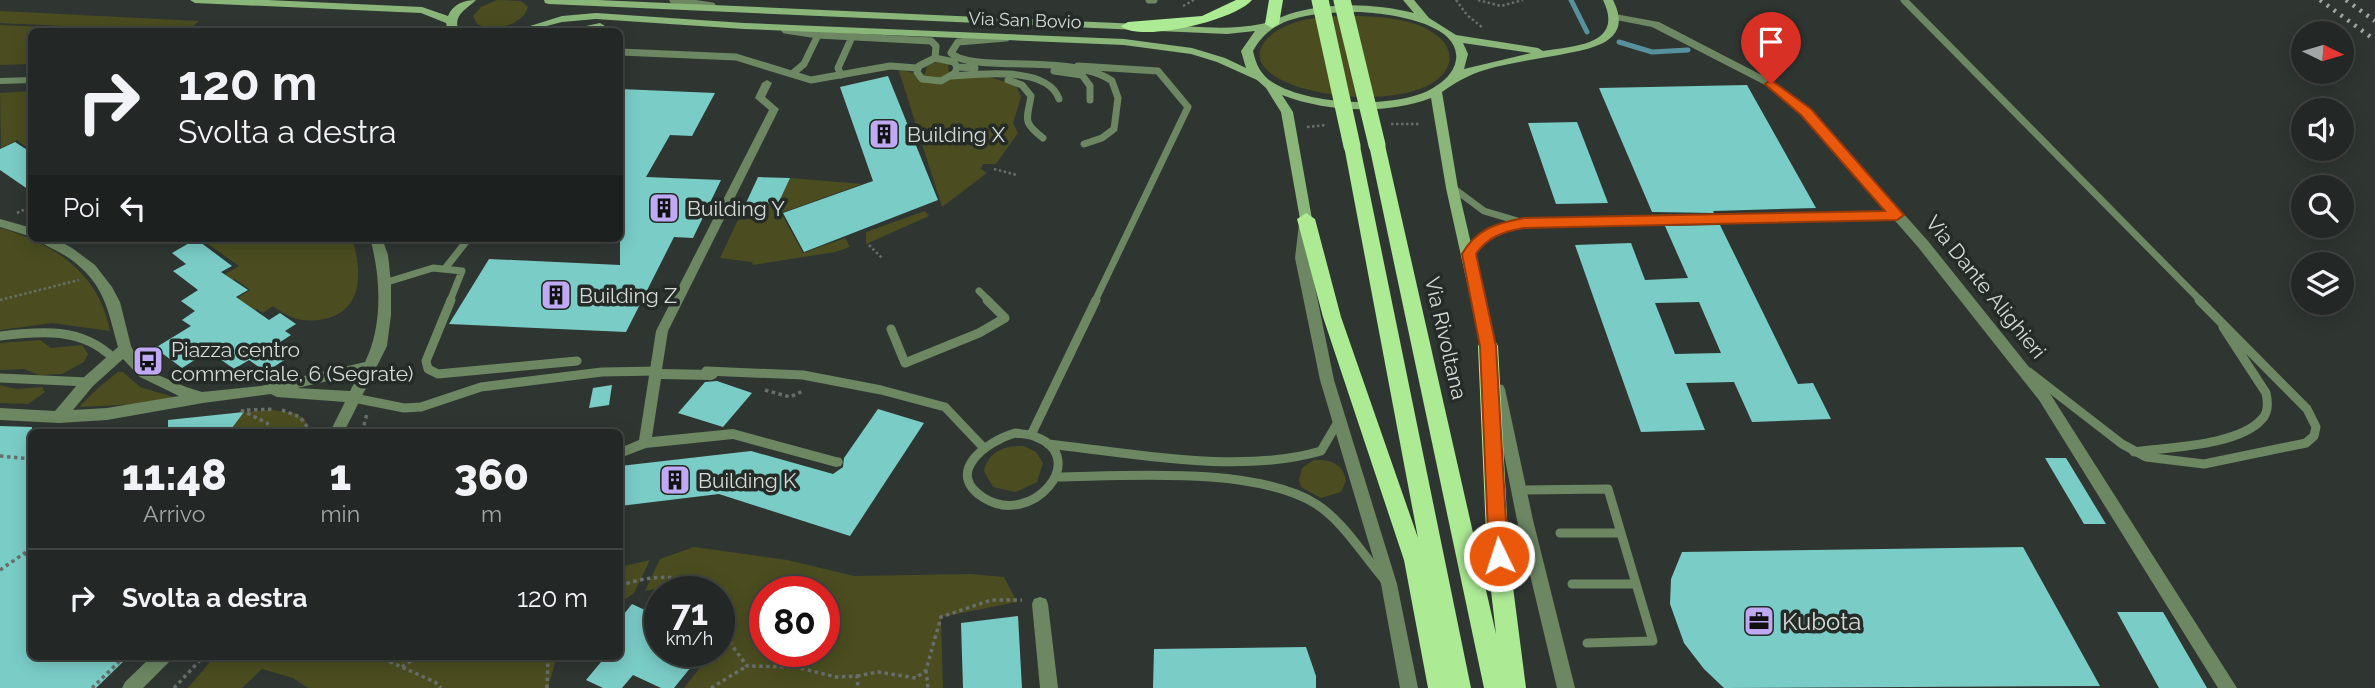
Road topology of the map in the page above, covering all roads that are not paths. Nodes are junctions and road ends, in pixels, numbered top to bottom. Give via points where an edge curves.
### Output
1 (195, 0) edge
2 (471, 0) edge
3 (549, 0) edge
4 (673, 0) edge
5 (1245, 0) edge
6 (1276, 0) edge
7 (1320, 0) edge
8 (1342, 0) edge
9 (1408, 0) edge
10 (1608, 0) edge
11 (1904, 0) edge
12 (739, 10) junction
13 (1615, 17) junction
14 (1431, 23) junction
15 (1269, 25) junction
16 (744, 26) junction
17 (765, 26) junction
18 (1128, 26) junction
19 (452, 28) edge
20 (453, 28) edge
21 (531, 28) edge
22 (533, 28) edge
23 (580, 28) edge
24 (818, 35) junction
25 (852, 37) junction
26 (1015, 37) junction
27 (1453, 38) junction
28 (623, 52) edge
29 (1553, 52) junction
30 (935, 58) junction
31 (1079, 66) junction
32 (957, 67) junction
33 (918, 68) junction
34 (792, 74) junction
35 (983, 74) junction
36 (841, 75) junction
37 (953, 76) junction
38 (1453, 78) junction
39 (28, 80) edge
40 (1263, 80) junction
41 (0, 81) edge
42 (767, 83) dead end
43 (1436, 92) junction
44 (1059, 99) dead end
45 (1090, 100) dead end
46 (1043, 138) dead end
47 (1084, 144) dead end
48 (1451, 186) junction
49 (1897, 215) junction
50 (1306, 219) junction
51 (0, 223) edge
52 (1524, 223) junction
53 (28, 232) edge
54 (52, 242) edge
55 (377, 242) edge
56 (466, 242) edge
57 (1469, 254) junction
58 (447, 266) junction
59 (384, 283) junction
60 (979, 291) dead end
61 (2217, 316) junction
62 (891, 329) dead end
63 (0, 336) edge
64 (1488, 346) junction
65 (119, 353) junction
66 (577, 361) dead end
67 (2019, 363) junction
68 (368, 367) junction
69 (656, 374) junction
70 (712, 375) dead end
71 (0, 378) edge
72 (88, 382) junction
73 (261, 391) junction
74 (203, 397) junction
75 (355, 397) junction
76 (0, 414) edge
77 (1338, 416) junction
78 (59, 417) junction
79 (339, 429) edge
80 (1031, 435) junction
81 (645, 443) junction
82 (1048, 444) junction
83 (982, 446) junction
84 (623, 452) edge
85 (2134, 452) junction
86 (836, 462) dead end
87 (1057, 477) junction
88 (1519, 490) junction
89 (1560, 533) dead end
90 (1621, 533) junction
91 (1389, 584) junction
92 (1572, 584) dead end
93 (1636, 584) junction
94 (1040, 604) road end
95 (1587, 643) dead end
96 (159, 660) edge
97 (131, 688) edge
98 (1049, 688) edge
99 (1409, 688) edge
100 (1440, 688) edge
101 (1460, 688) edge
102 (1496, 688) edge
103 (1514, 688) edge
104 (1566, 688) edge
105 (2228, 688) edge

1 - 19 main road via 422,10 441,15
2 - 20 main road via 458,9
3 - 12 main road, Via San Bovio
3 - 21 main road via 548,13
4 - 12 lane
5 - 18 highway via 1203,20
6 - 15 highway
7 - 101 highway, bridge
8 - 102 highway, Via Rivoltana, bridge via 1428,368
9 - 14 main road
10 - 13 main road
11 - 61 lane
12 - 18 main road, Via San Bovio
13 - 29 main road via 1607,37
13 - 49 street, Via Dante Alighieri via 1655,24 1790,97
14 - 15 main road, Via San Bovio via 1396,12 1350,9 1304,13
14 - 27 main road
15 - 18 main road, Via San Bovio via 1227,31
15 - 40 main road via 1247,51 1249,65
16 - 17 main road, Via San Bovio
16 - 22 main road, Via San Bovio via 596,16
16 - 23 main road
17 - 24 lane
17 - 26 main road, Via San Bovio
24 - 25 lane
24 - 34 lane via 804,64
25 - 30 lane via 930,41 936,46
25 - 36 lane via 838,68
26 - 31 lane via 958,42 951,53 968,62
26 - 40 main road, Via San Bovio via 1175,47 1220,60
27 - 29 main road
27 - 38 main road via 1462,60
28 - 34 lane via 736,57
29 - 38 main road via 1484,66
30 - 32 lane via 950,60
30 - 33 lane
31 - 47 lane via 1112,81 1119,104 1112,132
31 - 80 lane via 1158,71 1188,107
32 - 37 lane
32 - 45 lane via 1075,72 1090,86
33 - 36 lane via 890,66
33 - 37 lane via 919,76 928,81
34 - 36 lane via 817,80
35 - 37 lane
35 - 44 lane via 1046,81
35 - 46 lane via 1016,82 1027,90 1031,96 1024,120
38 - 43 main road
39 - 41 street
40 - 43 main road, Via San Bovio via 1304,98 1354,104 1404,102
40 - 50 main road via 1287,112
42 - 69 street via 760,98 774,109 662,331
43 - 48 main road
48 - 52 lane via 1471,206
48 - 57 main road
49 - 52 lane
49 - 67 street, Via Dante Alighieri
50 - 77 street via 1302,258
50 - 100 highway via 1332,317 1415,560
51 - 53 street
52 - 57 lane via 1501,227 1477,241
54 - 65 street via 96,272 113,299
55 - 59 street
56 - 58 lane
57 - 64 main road
58 - 59 lane
58 - 66 lane via 462,271 432,340 428,369 461,374
59 - 68 street via 380,346
60 - 62 lane via 1005,318 950,346 905,363
61 - 85 lane via 2266,393 2264,418 2243,432 2213,440
61 - 85 lane via 2314,417 2314,439 2204,464
63 - 65 lane via 61,333 90,339
64 - 88 street
64 - 103 highway via 1499,556
65 - 72 street
65 - 74 street via 164,384
67 - 85 lane
67 - 105 street, Via Dante Alighieri
68 - 73 street
68 - 75 street
69 - 70 street
69 - 81 street
71 - 72 lane
72 - 78 street
73 - 74 street
73 - 75 street
74 - 78 street
75 - 79 street
75 - 83 lane via 404,408 421,407 481,387 602,372 803,375 945,407
76 - 78 street
77 - 82 lane via 1321,451 1296,460 1226,462
77 - 91 street
80 - 82 lane
80 - 83 lane via 1006,435
81 - 84 street
81 - 86 street via 733,434
82 - 87 lane via 1058,459
83 - 87 lane via 971,460 969,477 977,493 994,503 1027,503 1046,493
87 - 91 lane via 1224,480 1294,493 1320,507
88 - 90 lane via 1608,489
88 - 104 street
89 - 90 lane
90 - 93 lane
91 - 99 street
92 - 93 lane
93 - 95 lane via 1653,641
94 - 98 street
96 - 97 street

